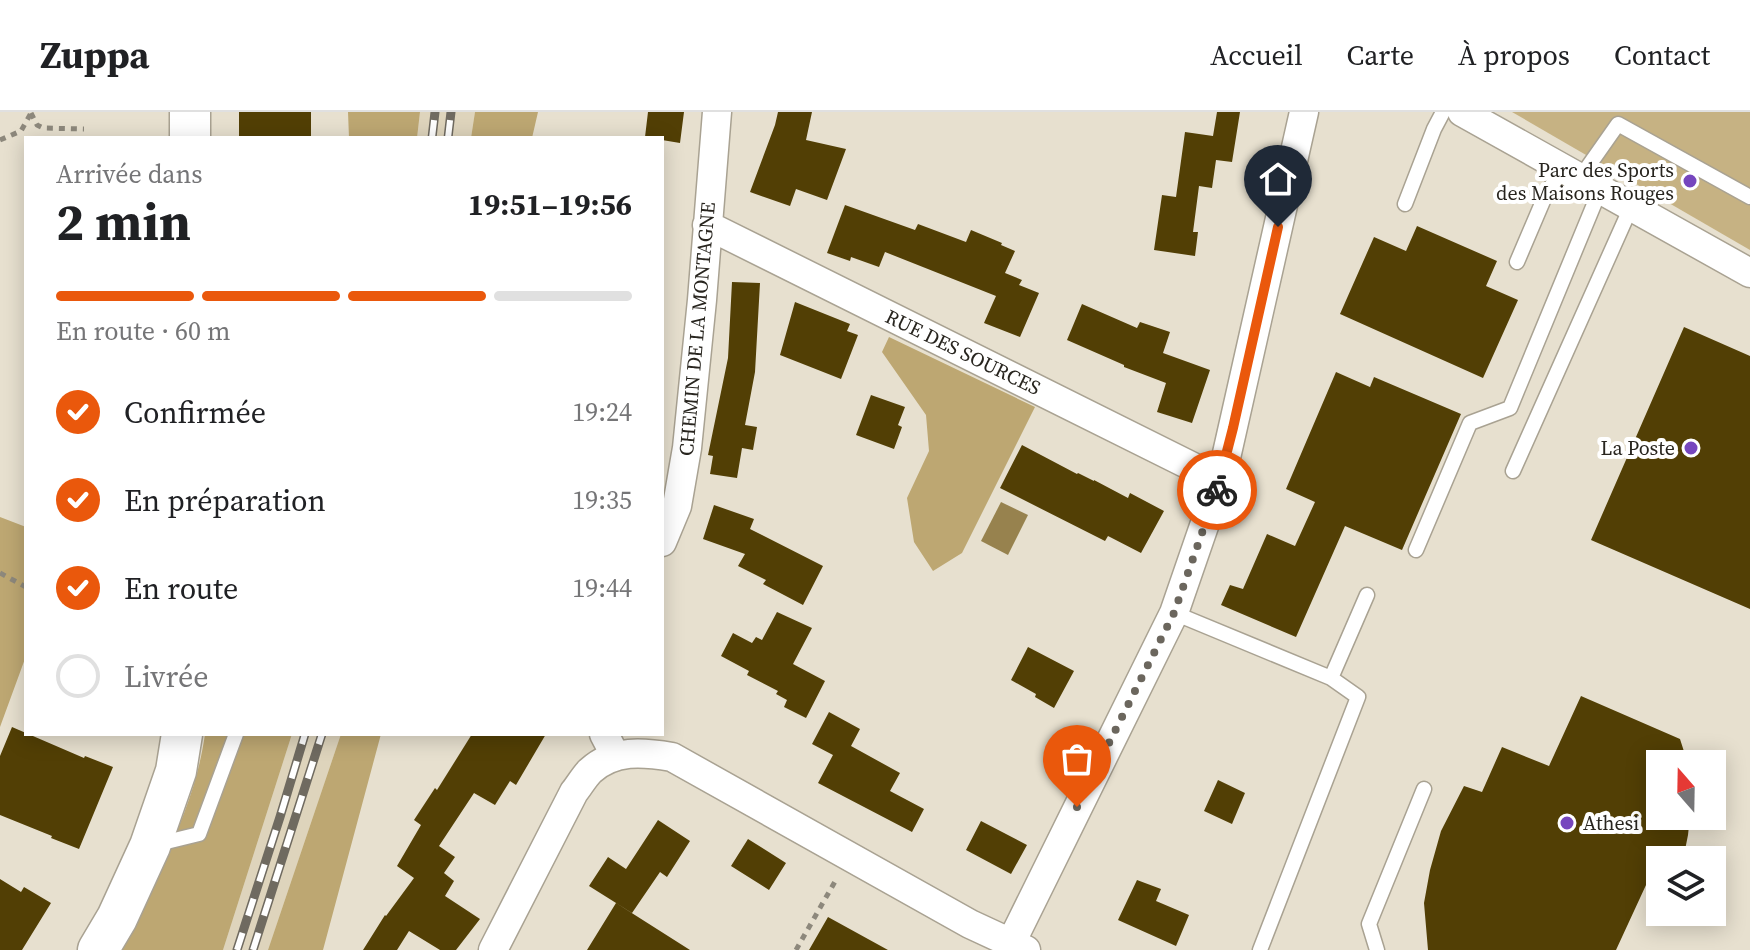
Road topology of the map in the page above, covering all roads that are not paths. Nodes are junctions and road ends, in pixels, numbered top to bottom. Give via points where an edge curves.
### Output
1 (190, 112) edge
2 (717, 112) edge
3 (1304, 112) edge
4 (1443, 112) edge
5 (1462, 112) edge
6 (190, 136) edge
7 (1581, 179) junction
8 (1750, 197) edge
9 (1405, 204) dead end
10 (1631, 207) junction
11 (707, 225) junction
12 (1517, 262) dead end
13 (1750, 273) edge
14 (1223, 471) junction
15 (1513, 471) dead end
16 (664, 537) edge
17 (1416, 550) dead end
18 (1367, 595) dead end
19 (1174, 613) junction
20 (1331, 678) junction
21 (182, 736) edge
22 (235, 736) edge
23 (609, 745) edge
24 (1424, 789) dead end
25 (150, 846) junction
26 (1019, 946) edge
27 (98, 950) edge
28 (493, 950) edge
29 (1260, 950) edge
30 (1377, 950) edge

1 - 6 main road
2 - 11 street, CHEMIN DE LA MONTAGNE
3 - 14 street
4 - 9 lane
5 - 7 street
7 - 8 lane via 1618,124
7 - 10 street
7 - 12 lane via 1546,194
7 - 17 lane via 1510,408 1470,423
10 - 13 street
10 - 15 lane
11 - 14 street, RUE DES SOURCES via 1197,469
11 - 16 street, CHEMIN DE LA MONTAGNE via 687,448 677,506
14 - 19 street
18 - 20 lane
19 - 20 lane
19 - 26 street
20 - 29 lane via 1358,697
21 - 25 main road via 176,771
22 - 25 lane via 199,834
23 - 26 street via 672,757 970,924
23 - 28 street via 574,792
24 - 30 lane via 1369,924
25 - 27 main road

